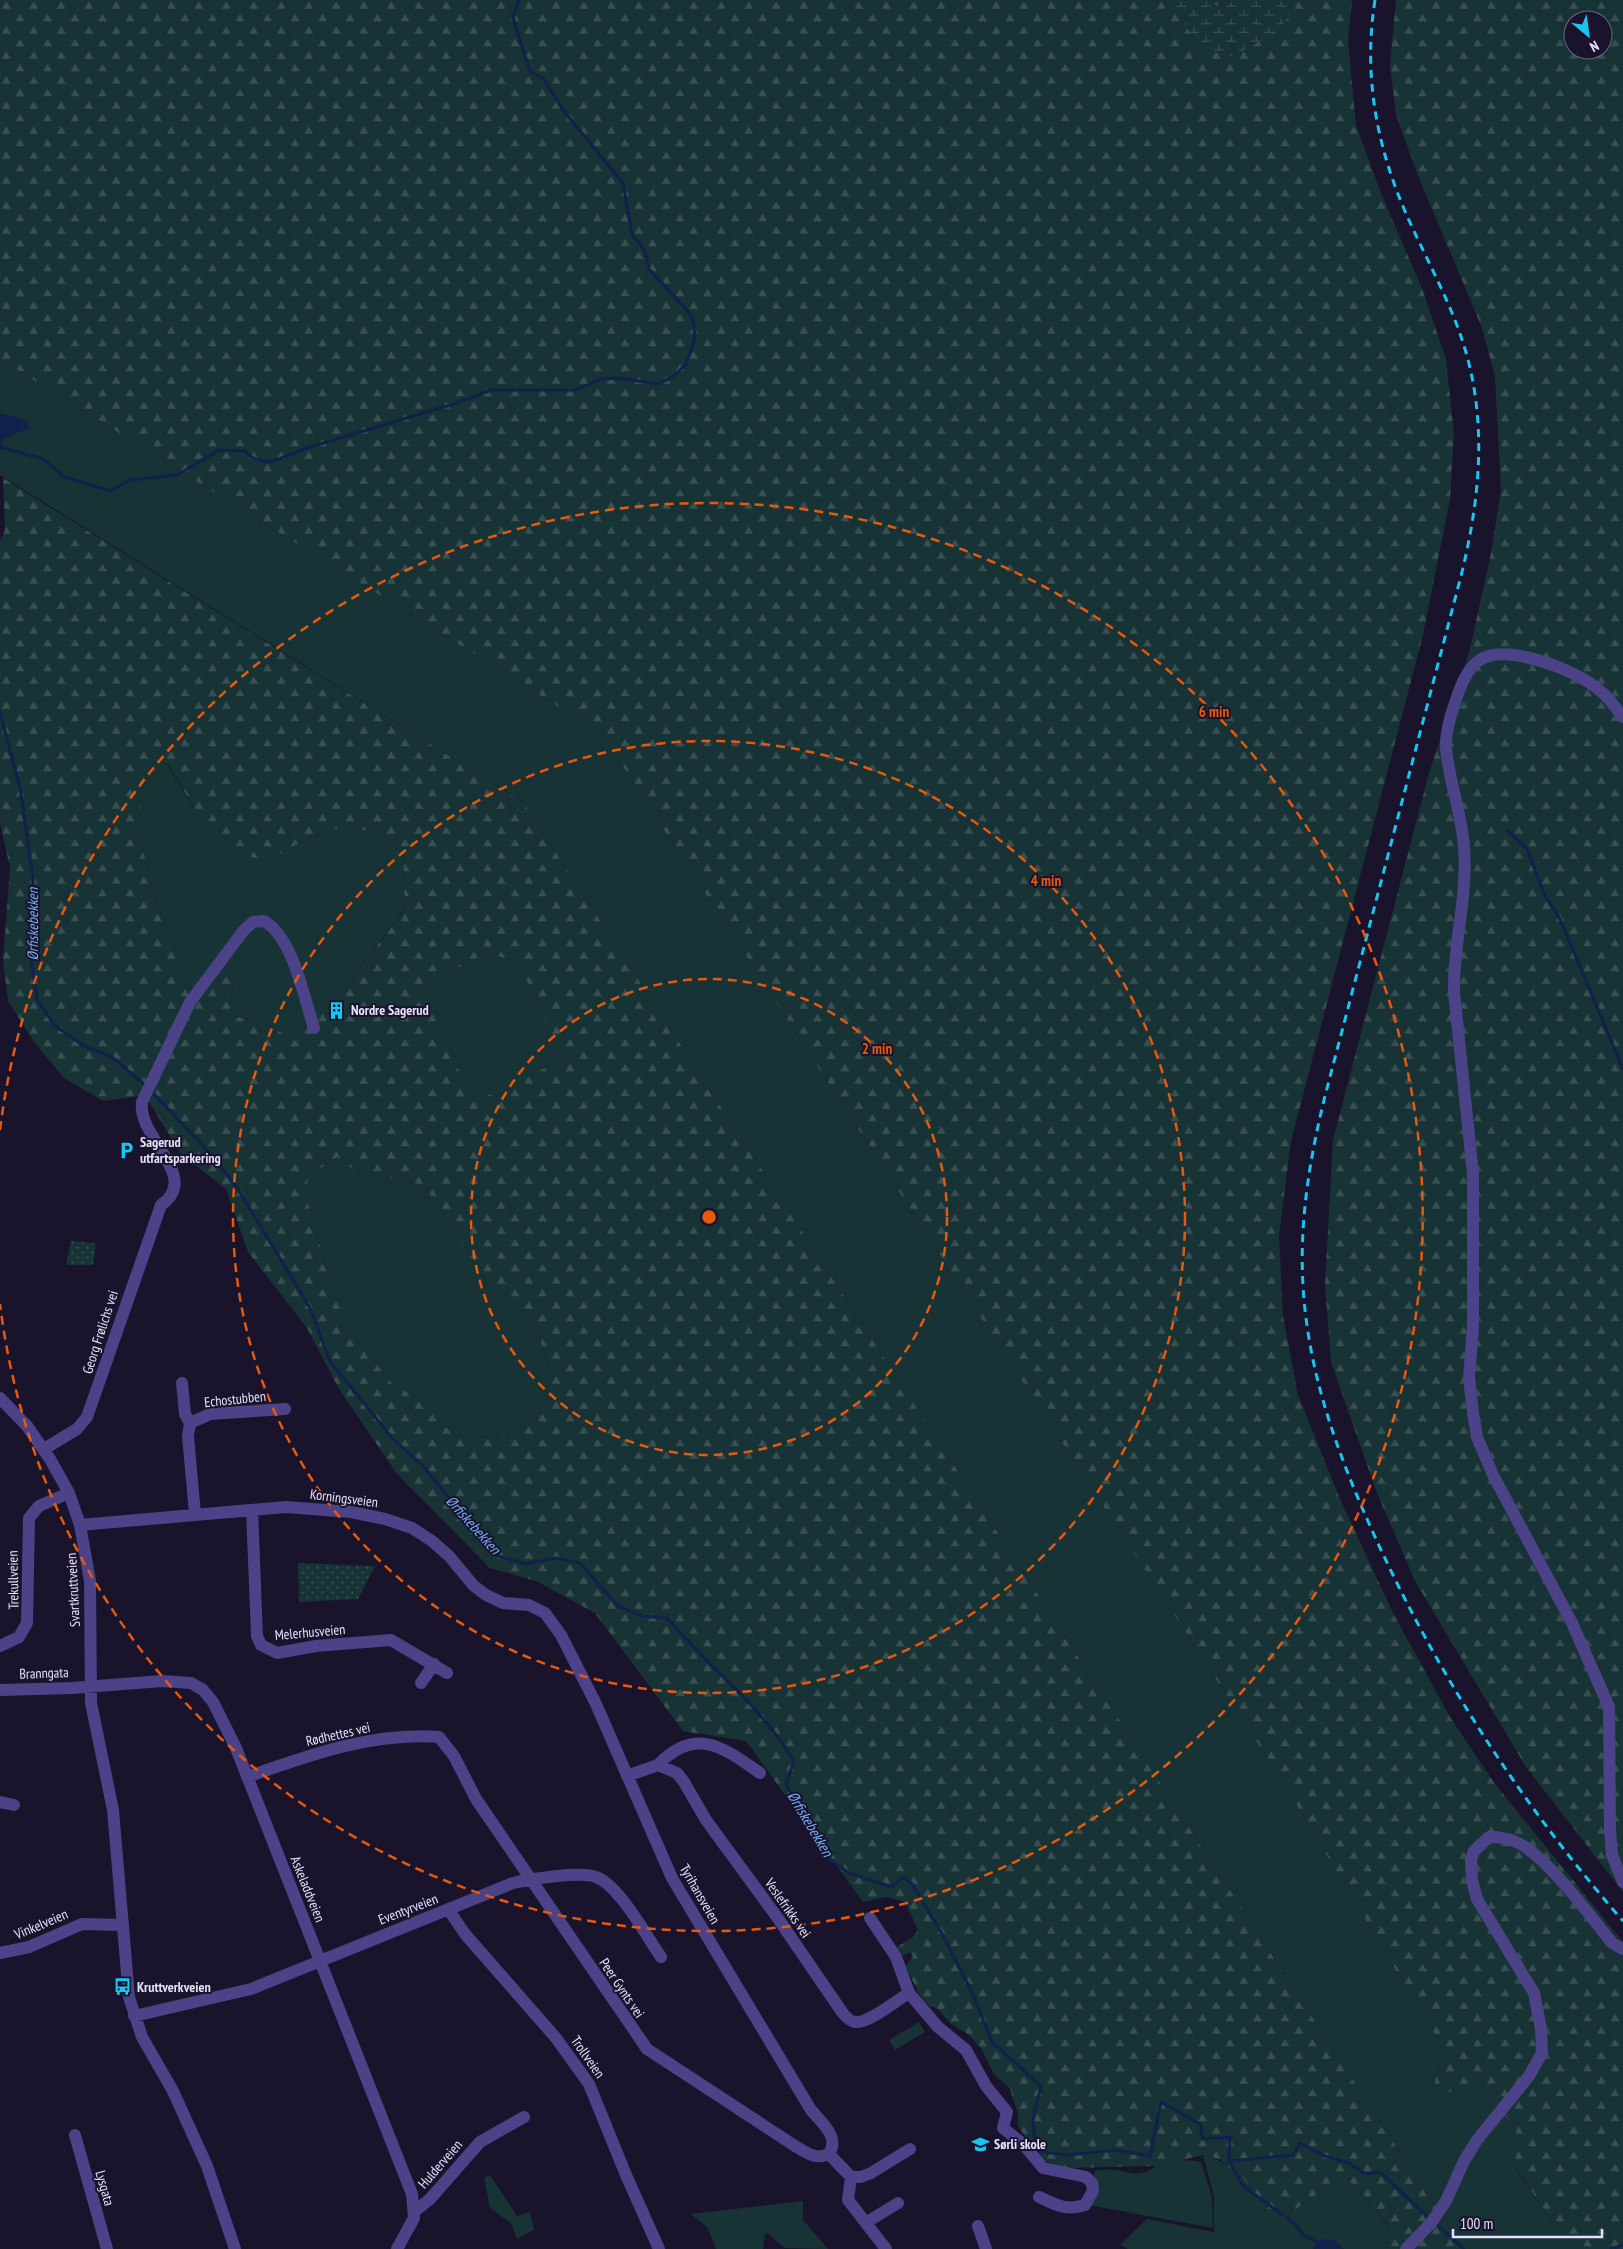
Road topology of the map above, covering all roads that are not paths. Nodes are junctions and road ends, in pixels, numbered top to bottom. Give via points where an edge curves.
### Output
1 (1623, 717) edge
2 (314, 1028) dead end
3 (182, 1383) dead end
4 (0, 1398) edge
5 (285, 1409) dead end
6 (190, 1424) junction
7 (44, 1449) junction
8 (68, 1492) junction
9 (252, 1510) junction
10 (195, 1514) junction
11 (80, 1524) junction
12 (561, 1635) joint
13 (0, 1646) edge
14 (434, 1664) junction
15 (447, 1673) dead end
16 (421, 1683) dead end
17 (90, 1685) junction
18 (0, 1690) edge
19 (439, 1737) joint
20 (658, 1765) junction
21 (760, 1773) dead end
22 (627, 1776) junction
23 (247, 1777) junction
24 (0, 1802) edge
25 (14, 1805) dead end
26 (532, 1878) junction
27 (1623, 1882) edge
28 (448, 1909) junction
29 (870, 1918) dead end
30 (122, 1925) junction
31 (1623, 1949) edge
32 (0, 1953) edge
33 (661, 1957) dead end
34 (320, 1960) junction
35 (909, 1994) junction
36 (134, 2016) junction
37 (524, 2117) dead end
38 (75, 2135) dead end
39 (910, 2149) dead end
40 (829, 2154) junction
41 (851, 2177) junction
42 (1039, 2197) dead end
43 (898, 2203) dead end
44 (415, 2211) junction
45 (867, 2222) junction
46 (978, 2226) dead end
47 (107, 2249) edge
48 (235, 2249) edge
49 (397, 2249) edge
50 (659, 2249) edge
51 (886, 2249) edge
52 (986, 2249) edge
53 (1406, 2249) edge

1 - 27 street via 1590,683 1528,658 1492,654 1467,671 1448,724 1446,744 1464,848 1464,904 1453,965 1472,1174 1469,1377 1473,1413 1477,1437 1493,1475 1572,1624 1609,1708 1612,1855
2 - 7 street, Georg Frølichs vei via 300,979 279,934 264,921 253,922 190,1002 142,1102 144,1124 174,1173 171,1194 161,1205 87,1417 77,1429
3 - 6 street, Echostubben via 185,1414
4 - 7 street, Svartkruttveien
5 - 6 street, Echostubben via 210,1414
6 - 10 street, Echostubben via 188,1436
7 - 8 street, Svartkruttveien
8 - 11 street, Svartkruttveien
8 - 13 street, Trekullveien via 39,1506 28,1518 27,1623 19,1637
9 - 10 street, Korningsveien
9 - 12 street, Korningsveien via 286,1507 351,1512 386,1518 412,1528 443,1551 474,1586 503,1602 529,1605 545,1613
9 - 14 street, Melerhusveien via 257,1636 261,1645 277,1653 316,1646 391,1640
10 - 11 street, Korningsveien
11 - 17 street, Svartkruttveien via 90,1581
12 - 22 street, Tyrihansveien
14 - 15 street, Melerhusveien
14 - 16 street
17 - 18 street, Branngata
17 - 23 street, Askeladdveien via 172,1681 197,1686 208,1695 221,1715
17 - 30 street via 94,1725 113,1810
19 - 23 street, Rødhettes vei via 361,1742 312,1754
19 - 26 street, Peer Gynts vei via 454,1756 476,1799
20 - 21 street via 682,1745 695,1742 710,1744 738,1757
20 - 22 street
20 - 35 street, Veslefrikks vei via 677,1773 684,1782 706,1820 849,2020 868,2019
22 - 40 street, Tyrihansveien via 672,1878 810,2110 832,2137 834,2144
23 - 34 street, Askeladdveien
24 - 25 street
26 - 28 street, Eventyrveien
26 - 33 street, Eventyrveien via 596,1877 619,1894
26 - 40 street, Peer Gynts vei via 647,2049 801,2150 821,2158
28 - 34 street, Eventyrveien
28 - 50 street, Trollveien via 556,2038 589,2084
29 - 35 street via 896,1956
30 - 32 street, Vinkelveien via 82,1924 29,1947
30 - 36 street via 128,1992
31 - 53 street via 1612,1943 1552,1872 1518,1842 1489,1837 1474,1851 1472,1880 1477,1899 1534,1993 1542,2053 1529,2076 1477,2140 1434,2219
34 - 36 street, Eventyrveien via 241,1993
34 - 44 street, Askeladdveien via 407,2179
35 - 42 street via 938,2027 966,2050 986,2086 1007,2112 1003,2128 1023,2144 1043,2168 1086,2176 1092,2183 1093,2190 1085,2205 1072,2209 1061,2208
36 - 48 street via 207,2166
37 - 44 street, Hulderveien via 480,2142 430,2199
38 - 47 street, Lysgata
39 - 41 street via 871,2173
40 - 41 street
41 - 45 street via 848,2200
43 - 45 street
44 - 49 street, Hulderveien via 411,2226
45 - 51 street
46 - 52 street

